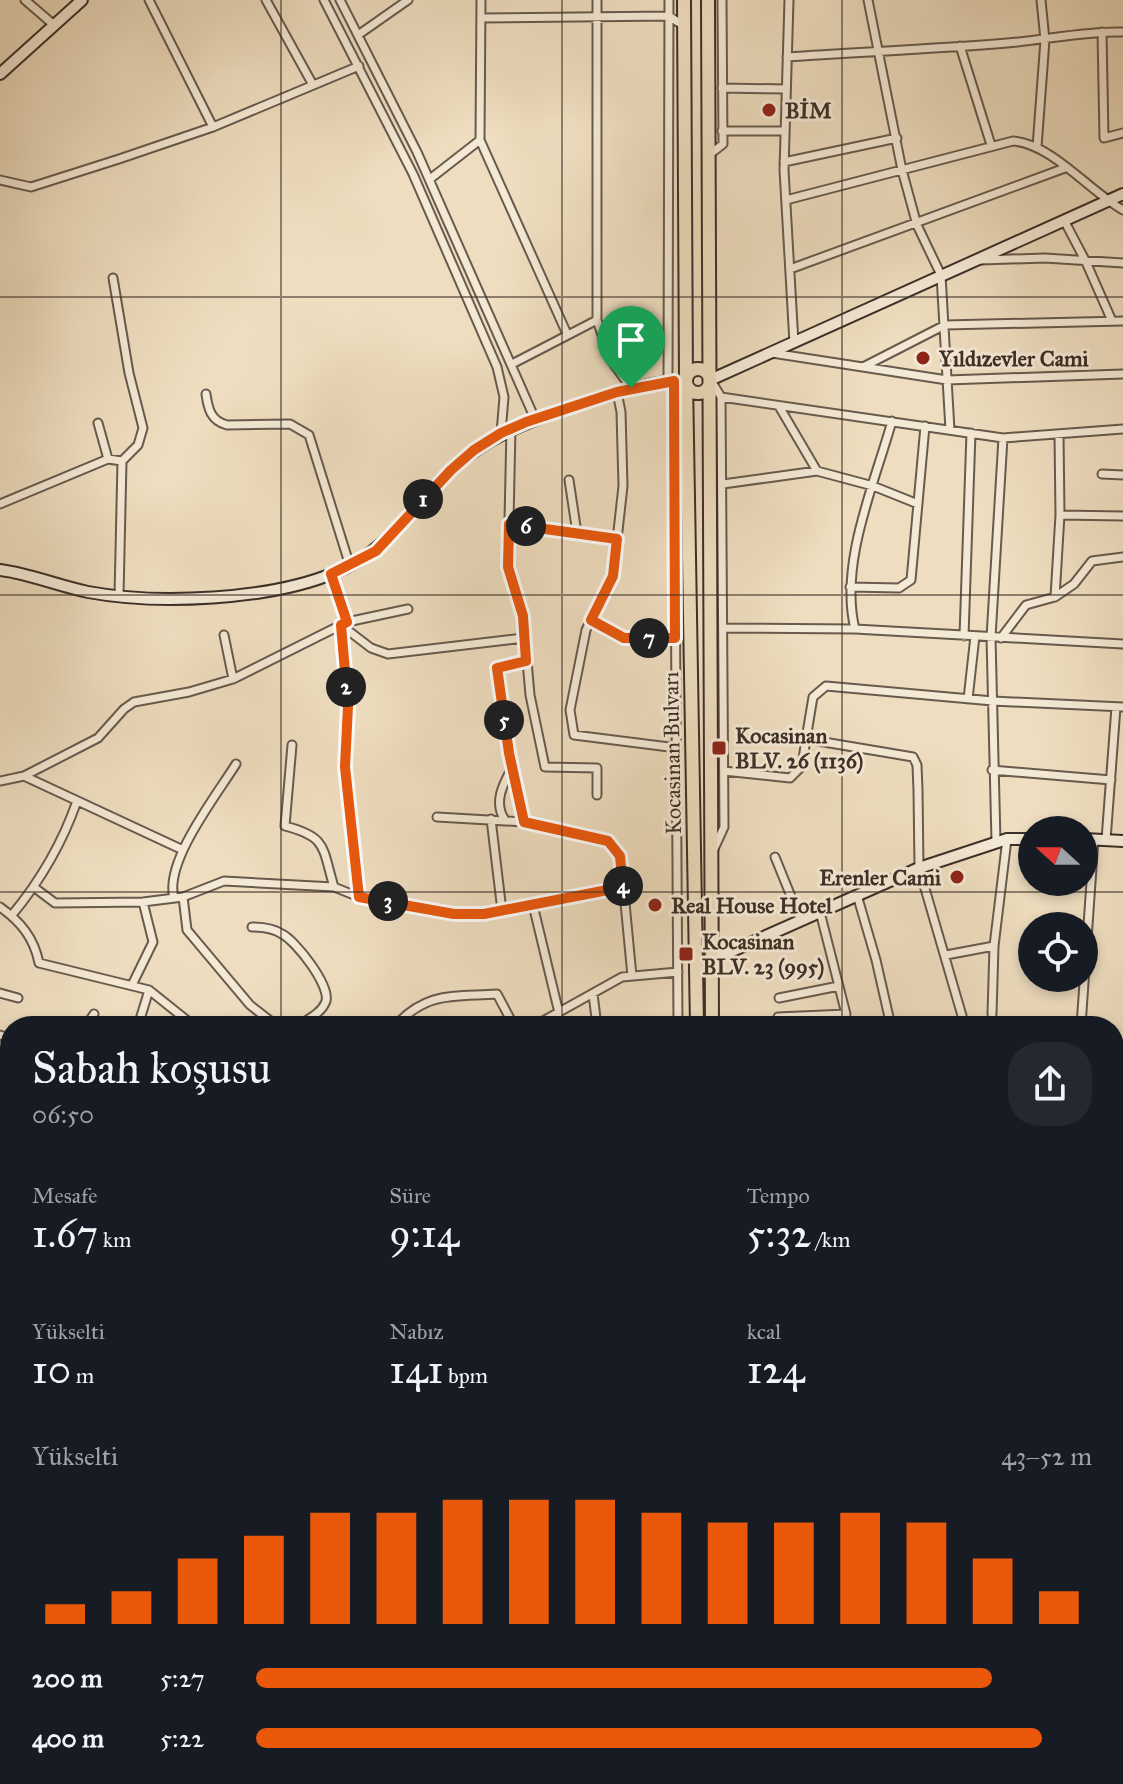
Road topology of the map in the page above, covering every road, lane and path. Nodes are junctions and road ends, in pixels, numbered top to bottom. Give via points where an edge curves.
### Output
1 (25, 0) edge
2 (82, 0) edge
3 (149, 0) edge
4 (266, 0) edge
5 (324, 0) edge
6 (340, 0) edge
7 (408, 0) edge
8 (481, 0) edge
9 (597, 0) edge
10 (669, 0) edge
11 (684, 0) edge
12 (708, 0) edge
13 (722, 0) edge
14 (789, 0) edge
15 (868, 0) edge
16 (1041, 0) edge
17 (597, 16) junction
18 (669, 16) junction
19 (481, 18) junction
20 (54, 25) junction
21 (684, 26) junction
22 (1102, 32) junction
23 (1123, 32) edge
24 (358, 35) junction
25 (1045, 40) junction
26 (960, 46) junction
27 (879, 50) junction
28 (787, 57) junction
29 (359, 66) junction
30 (0, 74) edge
31 (313, 85) junction
32 (722, 88) junction
33 (786, 89) junction
34 (213, 127) junction
35 (722, 131) junction
36 (785, 131) junction
37 (1123, 133) edge
38 (897, 138) junction
39 (480, 140) junction
40 (991, 145) junction
41 (1037, 147) junction
42 (709, 155) junction
43 (784, 162) junction
44 (1065, 168) junction
45 (902, 170) junction
46 (430, 179) junction
47 (0, 180) edge
48 (1123, 194) edge
49 (786, 200) junction
50 (1109, 202) junction
51 (1123, 210) edge
52 (1065, 222) junction
53 (917, 225) junction
54 (975, 260) junction
55 (1086, 262) junction
56 (1123, 263) edge
57 (790, 269) junction
58 (941, 275) junction
59 (113, 278) dead end
60 (597, 320) junction
61 (1112, 321) junction
62 (1123, 321) edge
63 (945, 325) junction
64 (567, 334) junction
65 (794, 343) junction
66 (772, 353) junction
67 (512, 364) junction
68 (861, 368) junction
69 (1123, 374) edge
70 (710, 380) junction
71 (947, 380) junction
72 (676, 381) junction
73 (631, 388) junction
74 (617, 392) junction
75 (206, 394) dead end
76 (721, 397) junction
77 (780, 407) junction
78 (535, 419) junction
79 (892, 421) junction
80 (98, 423) dead end
81 (925, 426) junction
82 (1123, 429) edge
83 (950, 430) junction
84 (506, 431) junction
85 (971, 433) junction
86 (1059, 434) junction
87 (1003, 438) junction
88 (108, 459) junction
89 (122, 461) junction
90 (817, 471) junction
91 (1102, 474) dead end
92 (1123, 475) edge
93 (569, 480) dead end
94 (723, 484) junction
95 (873, 486) junction
96 (0, 504) edge
97 (918, 504) junction
98 (1060, 515) junction
99 (1123, 516) edge
100 (509, 524) junction
101 (577, 533) junction
102 (617, 539) junction
103 (1123, 557) edge
104 (350, 566) junction
105 (0, 570) edge
106 (331, 574) junction
107 (850, 587) junction
108 (119, 596) junction
109 (1055, 597) junction
110 (408, 609) dead end
111 (591, 620) junction
112 (344, 623) junction
113 (724, 628) junction
114 (855, 629) junction
115 (224, 635) dead end
116 (964, 636) junction
117 (975, 636) junction
118 (991, 637) junction
119 (524, 638) junction
120 (675, 638) junction
121 (1001, 638) junction
122 (1123, 644) edge
123 (526, 661) junction
124 (233, 679) junction
125 (968, 699) junction
126 (993, 701) junction
127 (1120, 707) edge
128 (806, 739) junction
129 (292, 745) dead end
130 (677, 748) junction
131 (236, 764) dead end
132 (512, 768) junction
133 (992, 770) junction
134 (724, 771) junction
135 (24, 776) junction
136 (1111, 780) junction
137 (0, 781) edge
138 (597, 795) dead end
139 (77, 801) junction
140 (437, 817) dead end
141 (491, 819) junction
142 (505, 820) junction
143 (524, 822) junction
144 (1018, 839) edge
145 (1001, 840) junction
146 (1098, 840) edge
147 (1106, 840) junction
148 (1123, 841) edge
149 (183, 850) junction
150 (712, 855) junction
151 (775, 857) dead end
152 (919, 868) junction
153 (334, 887) junction
154 (623, 887) junction
155 (35, 888) junction
156 (857, 895) junction
157 (359, 897) junction
158 (178, 898) junction
159 (143, 902) junction
160 (533, 905) junction
161 (0, 907) edge
162 (502, 911) junction
163 (820, 912) junction
164 (12, 915) junction
165 (801, 921) junction
166 (252, 927) dead end
167 (994, 946) junction
168 (946, 955) junction
169 (712, 960) junction
170 (678, 972) junction
171 (632, 976) junction
172 (132, 985) junction
173 (839, 986) junction
174 (149, 990) junction
175 (1083, 992) edge
176 (0, 993) edge
177 (593, 994) junction
178 (18, 998) dead end
179 (779, 998) dead end
180 (559, 1013) junction
181 (992, 1014) dead end
182 (141, 1016) edge
183 (184, 1016) edge
184 (264, 1016) edge
185 (311, 1016) edge
186 (404, 1016) edge
187 (509, 1016) edge
188 (553, 1016) edge
189 (596, 1016) edge
190 (678, 1016) edge
191 (697, 1016) edge
192 (713, 1016) edge
193 (801, 1016) edge
194 (889, 1016) edge
195 (962, 1016) edge
196 (1082, 1016) edge
197 (707, 1784) edge
198 (715, 1784) edge

1 - 20 street
2 - 20 street
3 - 34 street
4 - 31 street
5 - 29 street
6 - 24 street
7 - 24 street
8 - 19 street
9 - 17 street
10 - 18 street
11 - 21 highway, Kocasinan Bulvarı
12 - 42 highway, Kocasinan Bulvarı
13 - 32 street
14 - 28 street
15 - 27 street
16 - 25 street
17 - 18 street
17 - 19 street
17 - 60 street
18 - 21 street
18 - 72 street
19 - 39 street
20 - 30 street
21 - 72 highway, Kocasinan Bulvarı
22 - 23 street
22 - 25 street
22 - 37 street via 1104,138
24 - 46 street
25 - 26 street
25 - 41 street
26 - 27 street
26 - 40 street
27 - 28 street
27 - 38 street
28 - 33 street
29 - 31 street
29 - 84 street via 413,174 497,367
31 - 34 street
32 - 33 street
32 - 35 street
33 - 36 street
34 - 47 street via 31,187
35 - 36 street
35 - 42 street via 723,144
36 - 43 street
38 - 43 street
38 - 45 street
39 - 46 street
39 - 64 street
40 - 41 street via 1013,141
40 - 45 street
41 - 44 street
42 - 70 highway, Kocasinan Bulvarı
43 - 49 street
44 - 50 street
44 - 53 street
45 - 49 street
45 - 53 street
46 - 67 street
48 - 50 street
49 - 57 street
50 - 51 street
50 - 52 street
52 - 54 street
52 - 55 street
53 - 57 street
53 - 58 street
54 - 55 street
54 - 58 street
55 - 56 street
55 - 61 street
57 - 65 street
58 - 63 street
58 - 65 street
59 - 89 street via 143,428 138,445
60 - 64 street
60 - 73 street via 610,359
61 - 62 street
61 - 63 street
63 - 68 street
63 - 71 street
64 - 67 street
65 - 66 street
66 - 68 street
66 - 70 street
67 - 78 street
68 - 71 street
69 - 71 street
70 - 72 highway via 698,369
70 - 76 street
70 - 150 highway, Kocasinan Bulvarı
71 - 83 street
72 - 73 street
72 - 120 street
72 - 191 highway, Kocasinan Bulvarı
73 - 74 street
74 - 78 street
74 - 102 street via 623,486
75 - 104 street via 210,414 223,425 290,424 309,435
76 - 77 street
76 - 94 street
77 - 79 street
77 - 90 street
78 - 84 street
79 - 81 street
79 - 95 street
80 - 88 street
81 - 83 street
81 - 97 street
82 - 86 street
83 - 85 street
84 - 100 street
84 - 104 street via 474,450 376,551
85 - 87 street
85 - 116 street
86 - 87 street
86 - 98 street
87 - 118 street
88 - 89 street
88 - 96 street
89 - 108 street
90 - 94 street
90 - 95 street
91 - 92 street
93 - 101 street
94 - 113 street
95 - 97 street
95 - 107 street via 852,560
97 - 107 street via 909,583
98 - 99 street
98 - 109 street
100 - 101 street
100 - 119 street via 508,567
101 - 102 street
102 - 111 street via 613,576
103 - 109 street via 1092,561
104 - 106 street
105 - 108 street
106 - 108 street via 251,592 168,599
106 - 112 street
107 - 114 street
109 - 121 street via 1026,605
110 - 112 street
111 - 120 street via 624,638
111 - 130 street via 570,710 574,735
112 - 119 street via 371,648 388,654
112 - 124 street
112 - 157 street via 345,767
113 - 114 street
113 - 134 street
114 - 116 street
115 - 124 street
116 - 117 street
117 - 118 street
117 - 125 street
118 - 121 street
118 - 126 street
119 - 123 street
120 - 130 street
121 - 122 street
123 - 132 street via 497,668
123 - 138 street via 545,767 597,768
124 - 135 street via 134,702 98,738
125 - 126 street
125 - 128 street via 826,686 813,697
126 - 127 street
126 - 133 street
127 - 136 street
128 - 134 street via 802,766 790,778
128 - 152 street via 913,757
129 - 153 street via 285,826 320,841
130 - 170 street
131 - 149 street
132 - 142 street via 499,802
132 - 143 street
133 - 136 street
133 - 145 street
134 - 150 street via 724,827
135 - 137 street
135 - 139 street
136 - 147 street
139 - 149 street
139 - 155 street
140 - 141 street
141 - 142 street
141 - 162 street
142 - 143 street
143 - 154 street via 608,841 620,856
144 - 145 street
145 - 152 street
145 - 167 street
146 - 147 street
147 - 148 street
149 - 158 street via 172,875
150 - 169 highway, Kocasinan Bulvarı
151 - 165 street
152 - 156 street
152 - 168 street
153 - 157 street
153 - 158 street via 224,881
154 - 160 street
154 - 171 street
155 - 159 street via 55,903
155 - 164 street
156 - 163 street
156 - 194 street
157 - 162 street via 454,914
158 - 159 street
158 - 184 street via 187,930
159 - 172 street via 153,942
160 - 162 street
160 - 180 street
161 - 164 street
163 - 165 street
163 - 173 street
164 - 172 street via 32,940 39,963
165 - 169 street
166 - 185 street via 292,940 326,988 322,1008
167 - 168 street
167 - 181 street
168 - 195 street
169 - 192 highway, Kocasinan Bulvarı
170 - 171 street
170 - 190 street
171 - 177 street
172 - 174 street
173 - 179 street
173 - 193 street via 846,1014
174 - 182 street
174 - 183 street
175 - 196 street
176 - 178 street
177 - 180 street
177 - 189 street
180 - 188 street
186 - 187 street via 429,999 497,994
197 - 198 highway

